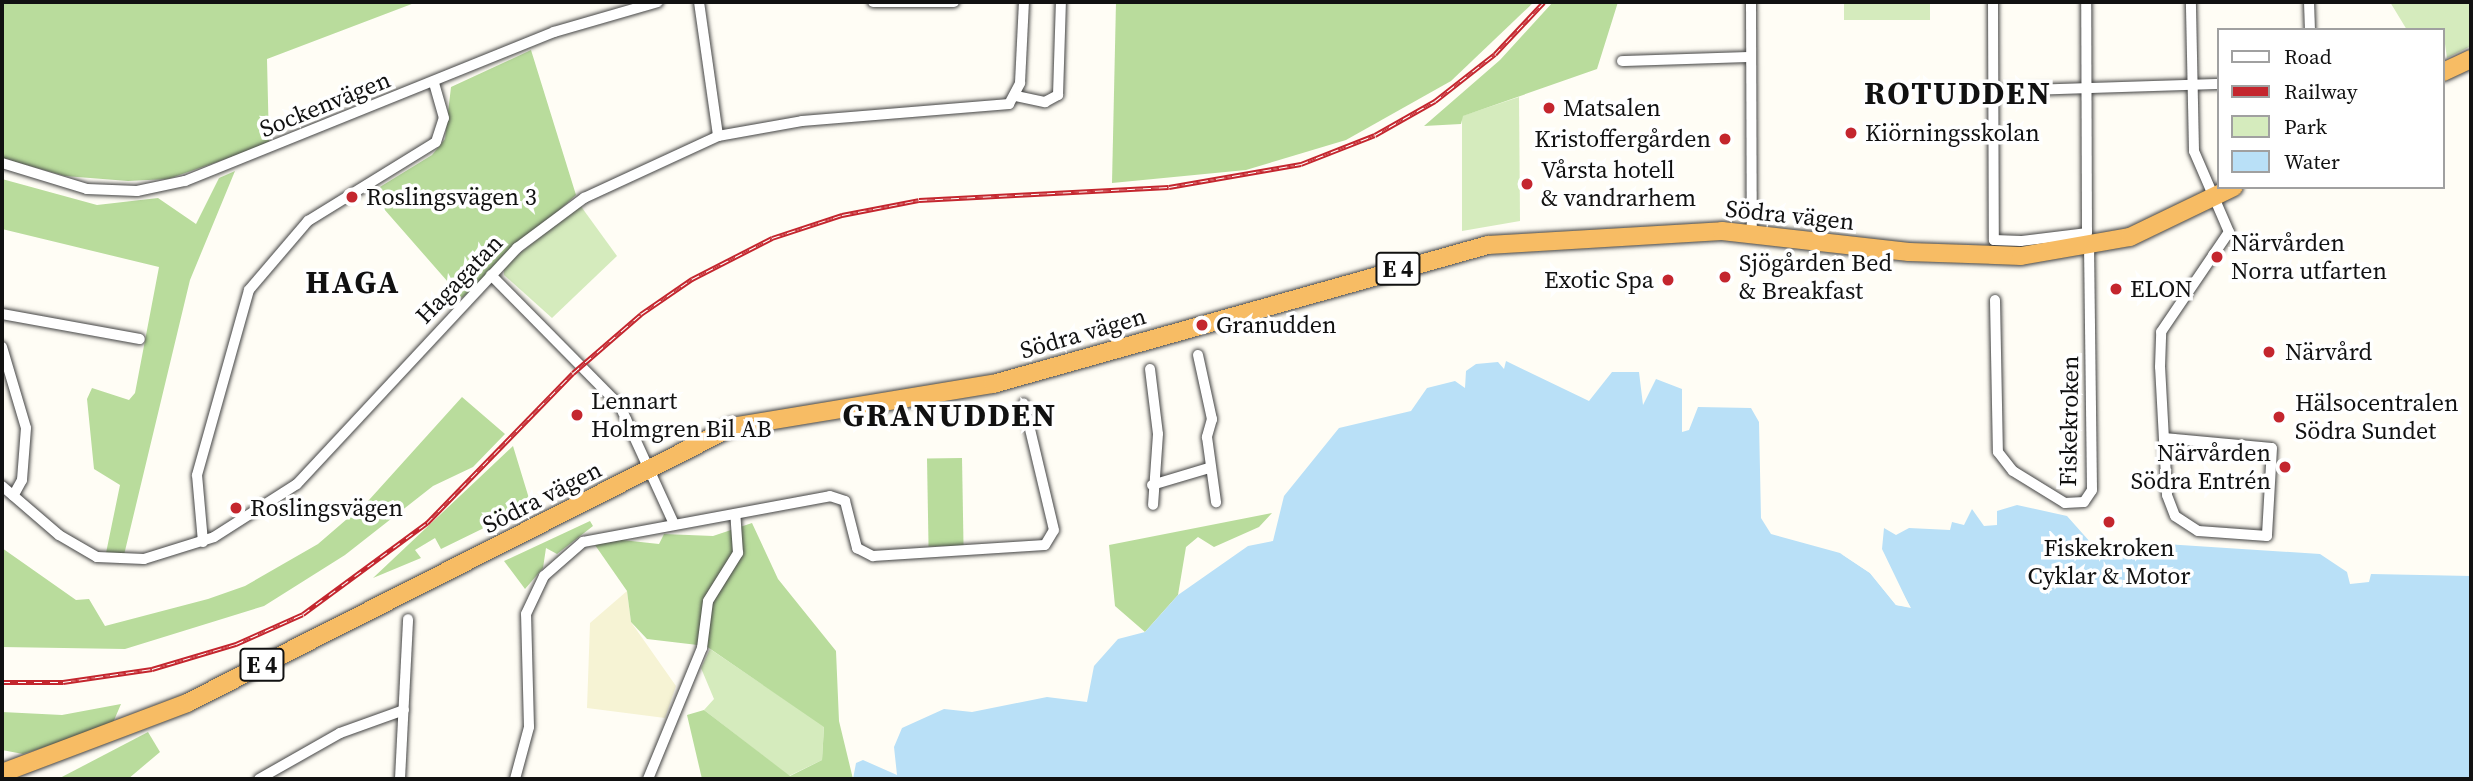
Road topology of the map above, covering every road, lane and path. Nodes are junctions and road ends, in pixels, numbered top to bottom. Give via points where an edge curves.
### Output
1 (658, 2) edge
2 (699, 2) edge
3 (873, 2) edge
4 (954, 2) edge
5 (1024, 2) edge
6 (1061, 2) edge
7 (1751, 2) edge
8 (1993, 2) edge
9 (2086, 2) edge
10 (2191, 2) edge
11 (2309, 2) edge
12 (2309, 28) edge
13 (1751, 57) junction
14 (2471, 59) edge
15 (1622, 61) dead end
16 (2445, 71) edge
17 (434, 83) junction
18 (2218, 84) edge
19 (2193, 85) junction
20 (2086, 89) junction
21 (1994, 91) junction
22 (1016, 96) junction
23 (718, 136) junction
24 (2, 163) edge
25 (2231, 189) edge
26 (2211, 202) junction
27 (1752, 234) junction
28 (2088, 241) junction
29 (491, 275) junction
30 (1995, 300) dead end
31 (2, 314) edge
32 (140, 339) dead end
33 (2, 346) edge
34 (1198, 355) dead end
35 (1150, 369) dead end
36 (1024, 404) dead end
37 (2164, 438) junction
38 (653, 468) junction
39 (1209, 468) junction
40 (1153, 485) junction
41 (2, 486) edge
42 (13, 496) junction
43 (1216, 502) dead end
44 (1153, 505) dead end
45 (735, 514) junction
46 (674, 524) junction
47 (202, 542) junction
48 (408, 620) dead end
49 (404, 710) junction
50 (2, 773) edge
51 (259, 779) edge
52 (400, 779) edge
53 (515, 779) edge
54 (648, 779) edge

1 - 17 street, Sockenvägen via 554,32
2 - 23 street
3 - 4 street
5 - 22 street
6 - 22 street, Hagagatan via 1058,94 1045,102
7 - 13 street
8 - 21 street
9 - 20 street
10 - 19 street
11 - 12 street
13 - 15 street
13 - 27 street
14 - 16 highway
17 - 24 street, Sockenvägen via 166,185 87,190
17 - 47 street via 444,118 436,142 308,221 249,290 197,475
18 - 19 street
19 - 20 street
19 - 26 street via 2194,151
20 - 21 street
20 - 28 street
21 - 28 street via 1994,240
22 - 23 street, Hagagatan via 1000,108 802,121
23 - 29 street, Hagagatan via 592,193
25 - 26 highway, Södra vägen / E 4
26 - 28 highway, Södra vägen / E 4
26 - 37 street via 2229,237 2161,332
27 - 28 highway, Södra vägen / E 4 via 1970,257
27 - 38 highway, Södra vägen / E 4 via 1699,231 1488,245 992,384 732,427
28 - 30 street, Fiskekroken via 2092,490 2079,505 2065,503 2013,471 1998,452
29 - 38 street via 609,392
29 - 47 street, Hagagatan via 297,485 244,523
31 - 32 street
33 - 42 street via 26,428 22,480
34 - 39 street via 1212,419
35 - 40 street via 1158,434
36 - 45 street via 1054,530 1045,545 873,556 857,548 838,497
37 - 37 street via 2167,495 2182,524 2198,531 2267,536 2272,448
38 - 46 street
38 - 50 highway, Södra vägen / E 4 via 187,703
39 - 40 street
39 - 43 street
40 - 44 street
41 - 42 street, Hagagatan
42 - 47 street, Hagagatan via 59,535 97,557 144,559
45 - 46 street
45 - 54 street via 737,553 708,601 702,648
46 - 53 street via 583,542 544,576 524,632 529,727
48 - 49 street
49 - 51 street via 340,733
49 - 52 street

